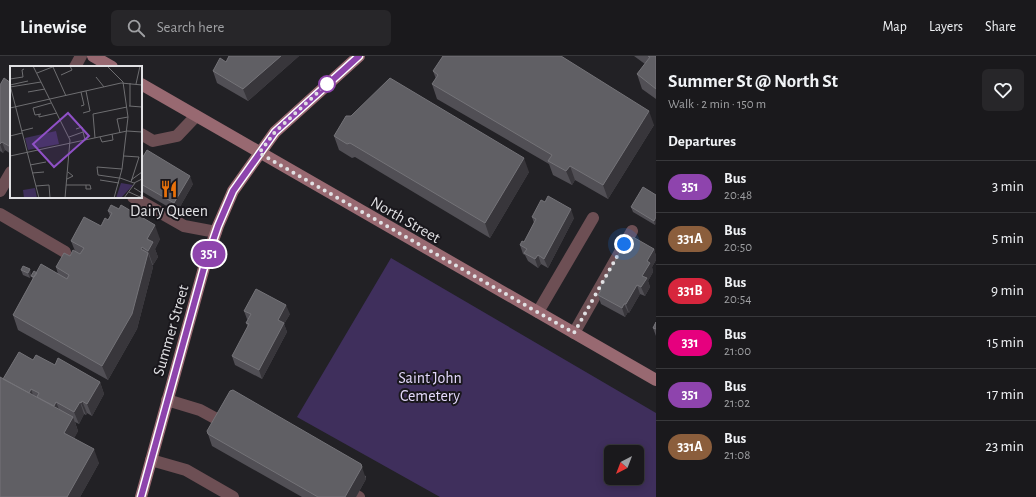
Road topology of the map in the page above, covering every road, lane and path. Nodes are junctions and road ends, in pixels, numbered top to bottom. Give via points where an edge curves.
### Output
1 (81, 56) edge
2 (93, 56) edge
3 (359, 56) edge
4 (76, 66) edge
5 (109, 66) edge
6 (142, 85) edge
7 (196, 116) junction
8 (142, 135) edge
9 (259, 153) junction
10 (10, 174) edge
11 (0, 190) edge
12 (135, 198) edge
13 (0, 214) edge
14 (593, 218) dead end
15 (632, 231) dead end
16 (216, 232) junction
17 (65, 252) edge
18 (538, 312) junction
19 (574, 333) junction
20 (656, 380) edge
21 (167, 400) junction
22 (224, 422) edge
23 (151, 460) junction
24 (141, 497) edge
25 (233, 497) edge

1 - 4 lane
2 - 5 street
3 - 9 street, Summer Street via 275,132
6 - 7 street, North Street
7 - 8 lane via 177,136 153,141
7 - 9 street, North Street
9 - 16 street, Summer Street via 233,191
9 - 18 street, North Street
10 - 11 lane
12 - 16 lane via 184,226
13 - 17 lane
14 - 18 lane
15 - 19 lane
16 - 21 street, Summer Street
18 - 19 street, North Street
19 - 20 street, North Street
21 - 22 lane via 200,410
21 - 23 street, Summer Street
23 - 24 street, Summer Street
23 - 25 lane via 186,470

